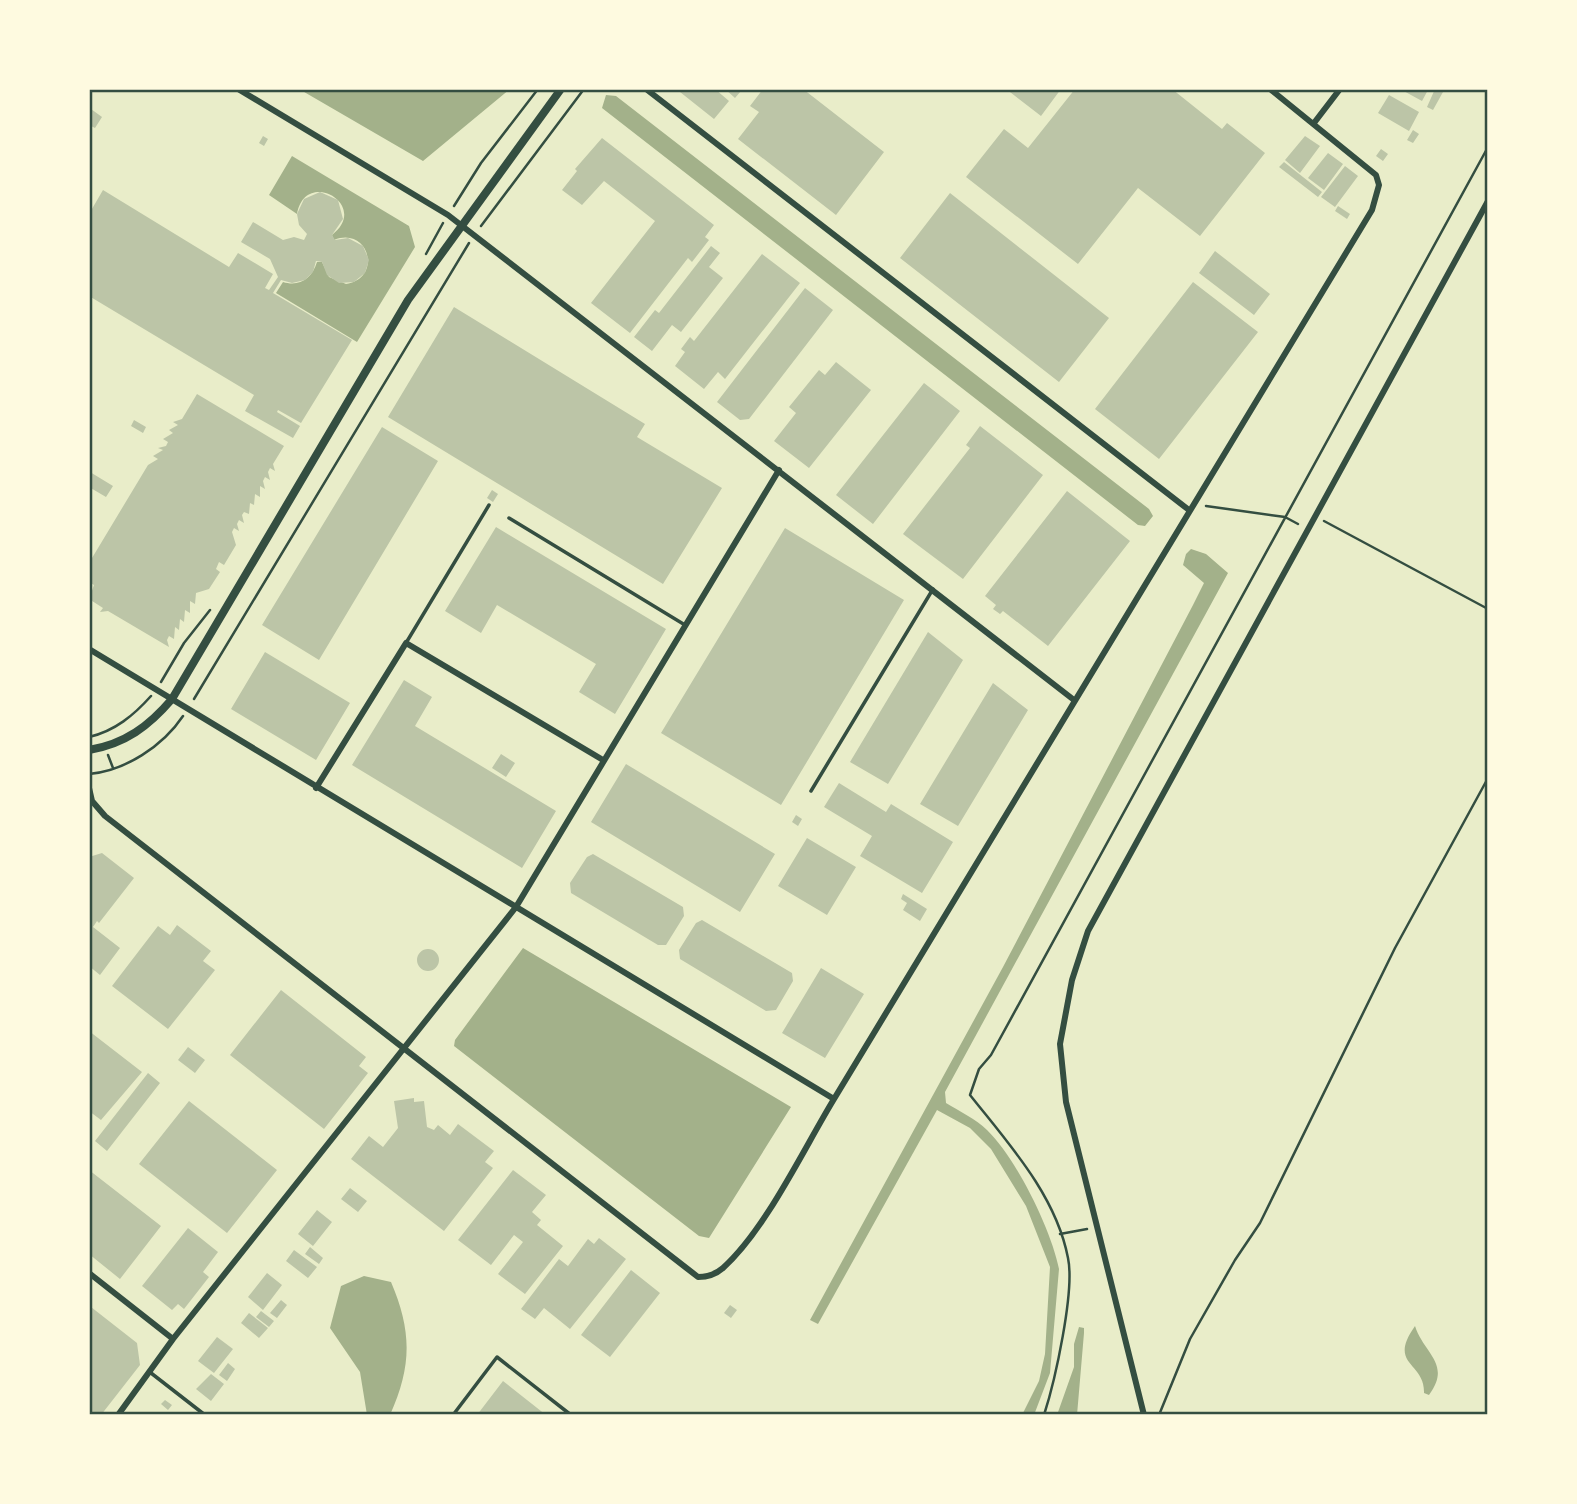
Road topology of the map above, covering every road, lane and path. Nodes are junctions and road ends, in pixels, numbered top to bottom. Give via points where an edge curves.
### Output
1 (238, 89) edge
2 (561, 89) edge
3 (584, 89) edge
4 (646, 89) edge
5 (1270, 89) edge
6 (1340, 89) edge
7 (1357, 89) edge
8 (1368, 89) edge
9 (1314, 123) junction
10 (1488, 147) edge
11 (1488, 201) edge
12 (461, 226) junction
13 (474, 235) junction
14 (779, 470) junction
15 (489, 505) dead end
16 (1189, 510) junction
17 (1285, 517) junction
18 (1315, 517) junction
19 (509, 518) dead end
20 (1308, 528) junction
21 (933, 589) junction
22 (1488, 608) edge
23 (685, 625) junction
24 (406, 643) junction
25 (89, 649) edge
26 (156, 690) junction
27 (172, 699) junction
28 (1074, 700) junction
29 (188, 708) junction
30 (89, 737) edge
31 (89, 750) edge
32 (603, 760) junction
33 (89, 774) edge
34 (1488, 778) edge
35 (89, 788) edge
36 (316, 788) junction
37 (811, 791) dead end
38 (91, 803) edge
39 (516, 907) junction
40 (404, 1050) junction
41 (834, 1099) junction
42 (1097, 1227) junction
43 (1060, 1234) junction
44 (89, 1273) edge
45 (173, 1339) junction
46 (151, 1373) junction
47 (118, 1415) edge
48 (205, 1415) edge
49 (453, 1415) edge
50 (570, 1415) edge
51 (1044, 1415) edge
52 (1144, 1415) edge
53 (1159, 1415) edge

1 - 12 street
2 - 12 street
3 - 13 path
4 - 16 street
5 - 9 street
6 - 9 street
7 - 8 street
9 - 16 street via 1367,165 1379,185 1372,210
10 - 17 path
11 - 18 street
12 - 13 street
12 - 27 street via 408,300
13 - 14 street
13 - 29 path
14 - 21 street
14 - 23 street
15 - 24 lane
16 - 17 path via 1221,506
16 - 28 street
17 - 20 path
17 - 43 path via 971,1084 970,1095 1030,1171
18 - 20 street
18 - 22 path
19 - 23 lane
20 - 42 street via 1088,931 1072,980 1060,1044 1071,1129
21 - 28 street
21 - 37 lane
23 - 32 street
24 - 32 street
24 - 36 street
25 - 26 street
26 - 27 street
26 - 30 path via 132,716
27 - 29 street
27 - 31 street via 138,732
28 - 41 street
29 - 33 path via 174,729 137,758
29 - 36 street
32 - 39 street
34 - 53 path via 1395,948 1261,1223 1190,1339
35 - 38 street
36 - 39 street
38 - 40 street
39 - 40 street
39 - 41 street
40 - 41 street via 698,1277 710,1277 722,1269 740,1248
40 - 45 street
42 - 43 path
42 - 52 street
43 - 51 path via 1069,1259 1067,1295 1057,1373
44 - 45 street
45 - 46 street
46 - 47 street
46 - 48 lane
49 - 50 lane via 497,1357

